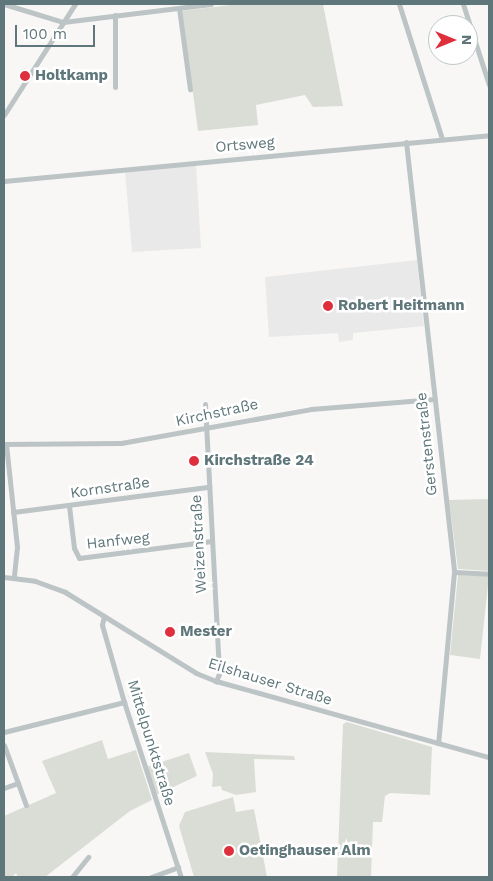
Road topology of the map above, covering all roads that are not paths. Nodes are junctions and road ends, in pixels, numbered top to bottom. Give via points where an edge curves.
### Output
1 (4, 4) edge
2 (75, 4) edge
3 (211, 4) edge
4 (399, 4) edge
5 (463, 4) edge
6 (179, 8) junction
7 (116, 15) junction
8 (63, 22) junction
9 (489, 85) edge
10 (115, 87) dead end
11 (190, 88) dead end
12 (4, 115) edge
13 (489, 135) edge
14 (442, 139) junction
15 (406, 142) junction
16 (4, 181) edge
17 (435, 399) junction
18 (205, 404) dead end
19 (206, 428) junction
20 (5, 444) edge
21 (209, 487) junction
22 (69, 506) junction
23 (13, 512) junction
24 (212, 541) junction
25 (454, 572) junction
26 (489, 574) edge
27 (4, 577) edge
28 (14, 578) junction
29 (104, 616) junction
30 (216, 681) junction
31 (124, 702) junction
32 (4, 732) edge
33 (438, 743) junction
34 (4, 746) edge
35 (489, 757) edge
36 (18, 783) junction
37 (4, 788) edge
38 (26, 805) dead end
39 (88, 857) dead end
40 (178, 867) junction
41 (72, 877) edge
42 (151, 877) edge
43 (181, 877) edge

1 - 8 street
2 - 8 street
3 - 6 street
4 - 14 street
5 - 9 street
6 - 7 street
6 - 11 street
7 - 8 street
7 - 10 street
8 - 12 street
13 - 14 street, Ortsweg
14 - 15 street, Ortsweg
15 - 16 street, Ortsweg
15 - 17 street, Gerstenstraße
17 - 19 street, Kirchstraße via 311,409
17 - 25 street, Gerstenstraße
18 - 19 street, Weizenstraße
19 - 20 street, Kirchstraße via 121,443
19 - 21 street, Weizenstraße
20 - 23 street
21 - 22 street, Kornstraße
21 - 24 street, Weizenstraße
22 - 23 street, Kornstraße
22 - 24 street, Hanfweg via 74,548 79,558
23 - 28 street via 17,546
24 - 30 street, Weizenstraße via 219,674
25 - 26 street
25 - 33 street, Gerstenstraße
27 - 28 street, Eilshauser Straße
28 - 29 street, Eilshauser Straße via 51,586
29 - 30 street, Eilshauser Straße
29 - 31 street, Mittelpunktstraße via 102,625
30 - 33 street, Eilshauser Straße
31 - 32 street
31 - 40 street, Mittelpunktstraße
33 - 35 street, Eilshauser Straße
34 - 36 street
36 - 37 street
36 - 38 street
39 - 41 street
40 - 42 street
40 - 43 street, Mittelpunktstraße

